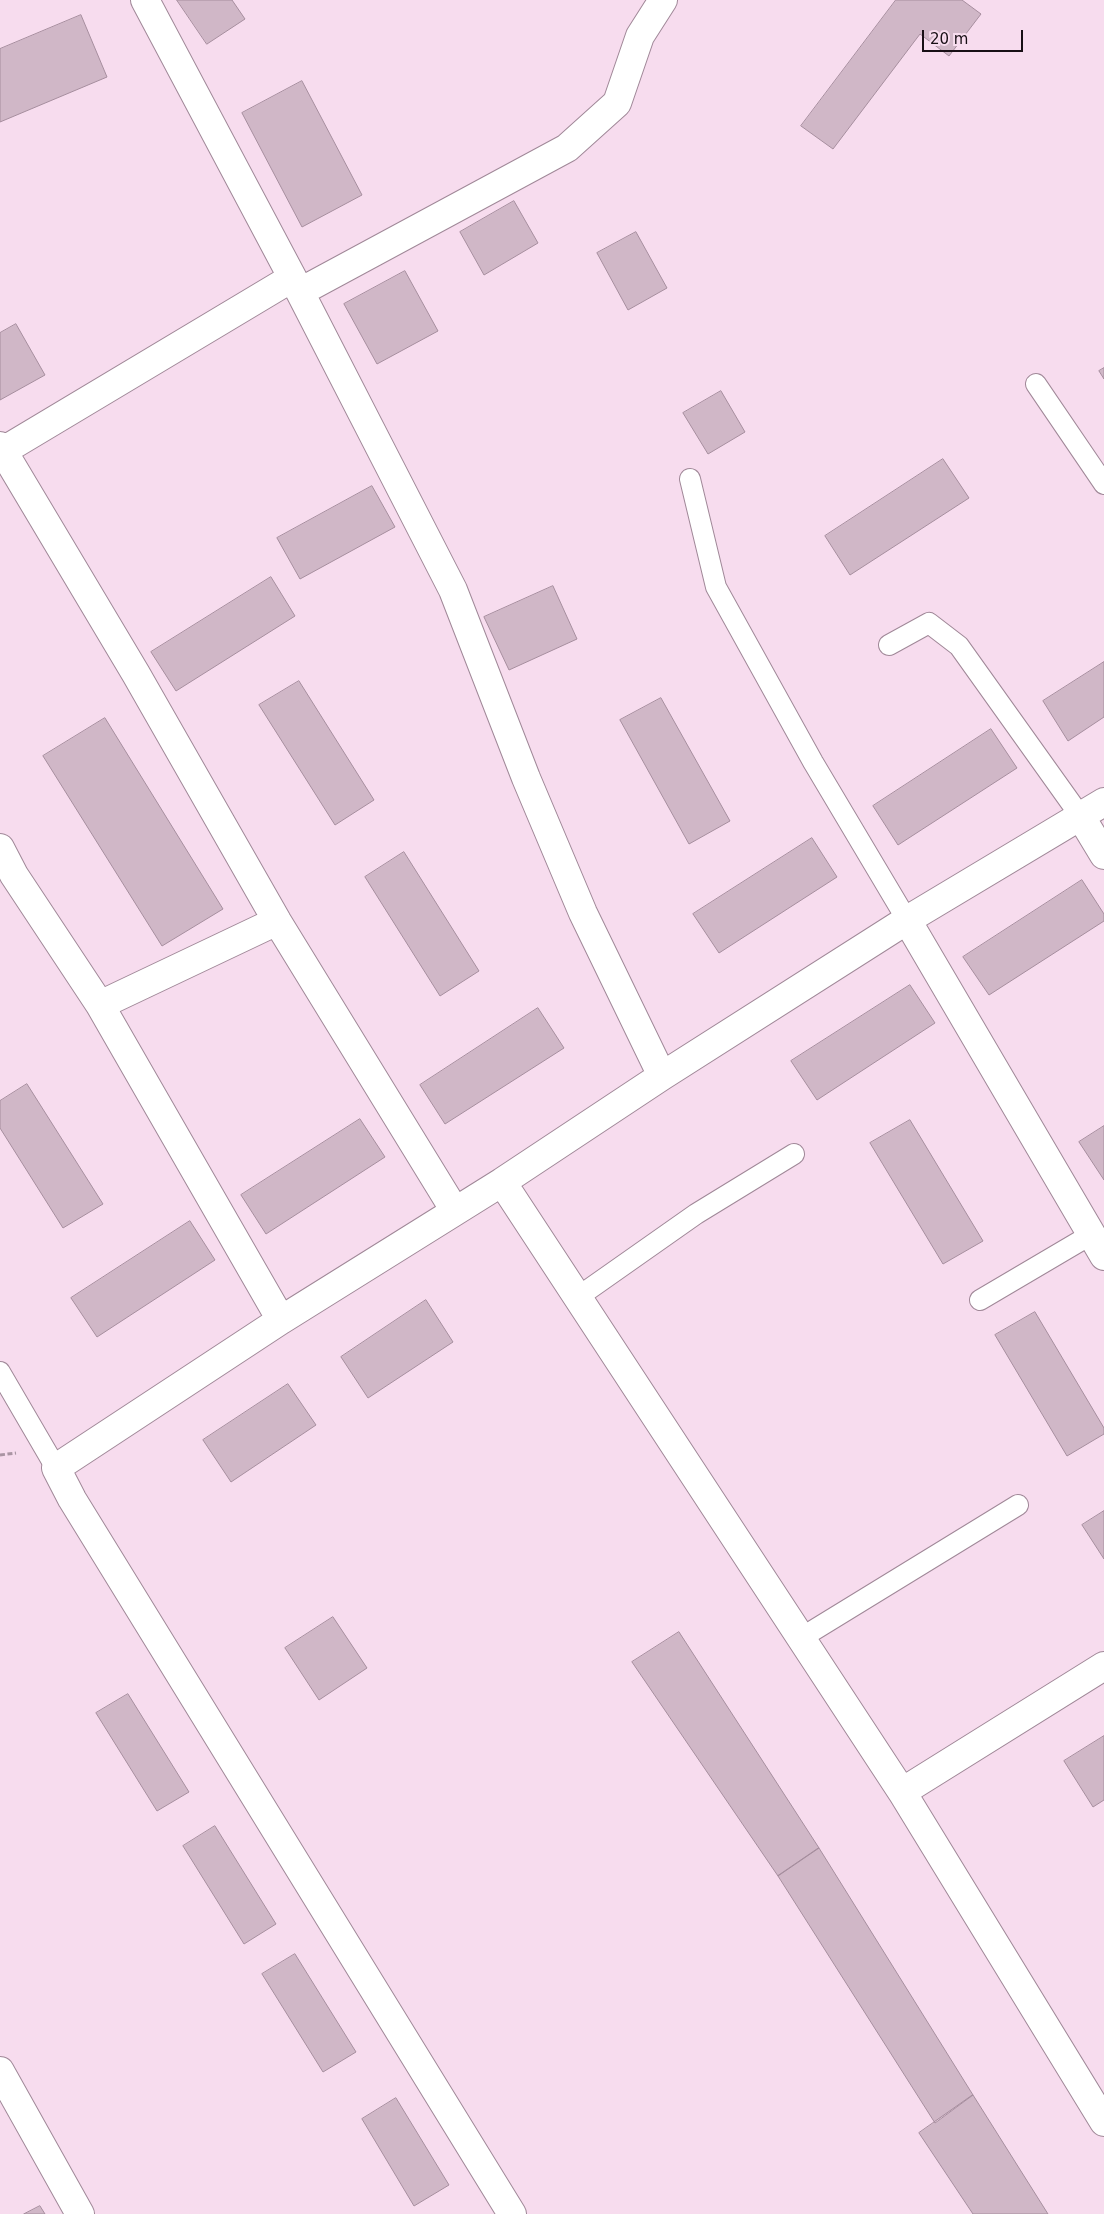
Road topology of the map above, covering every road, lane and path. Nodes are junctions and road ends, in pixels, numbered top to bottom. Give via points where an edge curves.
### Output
1 (145, 0) edge
2 (663, 0) edge
3 (296, 285) junction
4 (1036, 384) dead end
5 (2, 449) edge
6 (690, 479) dead end
7 (1104, 484) edge
8 (889, 645) dead end
9 (1104, 802) edge
10 (1080, 817) junction
11 (0, 848) edge
12 (1104, 855) edge
13 (907, 920) junction
14 (277, 921) junction
15 (100, 1005) junction
16 (662, 1076) junction
17 (794, 1154) dead end
18 (502, 1182) junction
19 (455, 1211) junction
20 (1098, 1245) edge
21 (578, 1298) junction
22 (980, 1300) dead end
23 (281, 1320) junction
24 (0, 1372) edge
25 (56, 1468) junction
26 (1018, 1505) dead end
27 (801, 1638) junction
28 (1104, 1666) edge
29 (902, 1792) junction
30 (0, 2072) edge
31 (1104, 2122) edge
32 (80, 2214) edge
33 (512, 2214) edge

1 - 3 street
2 - 3 street via 640,36 617,103 567,148
3 - 5 street
3 - 16 street via 453,590 583,913
4 - 7 lane
5 - 14 street via 136,674
6 - 13 lane via 716,587 813,762
8 - 10 lane via 929,623 959,646
9 - 10 street
10 - 12 street
10 - 13 street
11 - 15 street via 14,875
13 - 16 street
13 - 20 street
14 - 15 street
14 - 19 street
15 - 23 street
16 - 18 street
17 - 21 lane via 696,1214
18 - 19 street
18 - 21 street
19 - 23 street
20 - 22 lane
21 - 27 street
23 - 25 street
24 - 25 lane
25 - 33 street via 87,1525
26 - 27 lane
27 - 29 street
28 - 29 street
29 - 31 street
30 - 32 street

